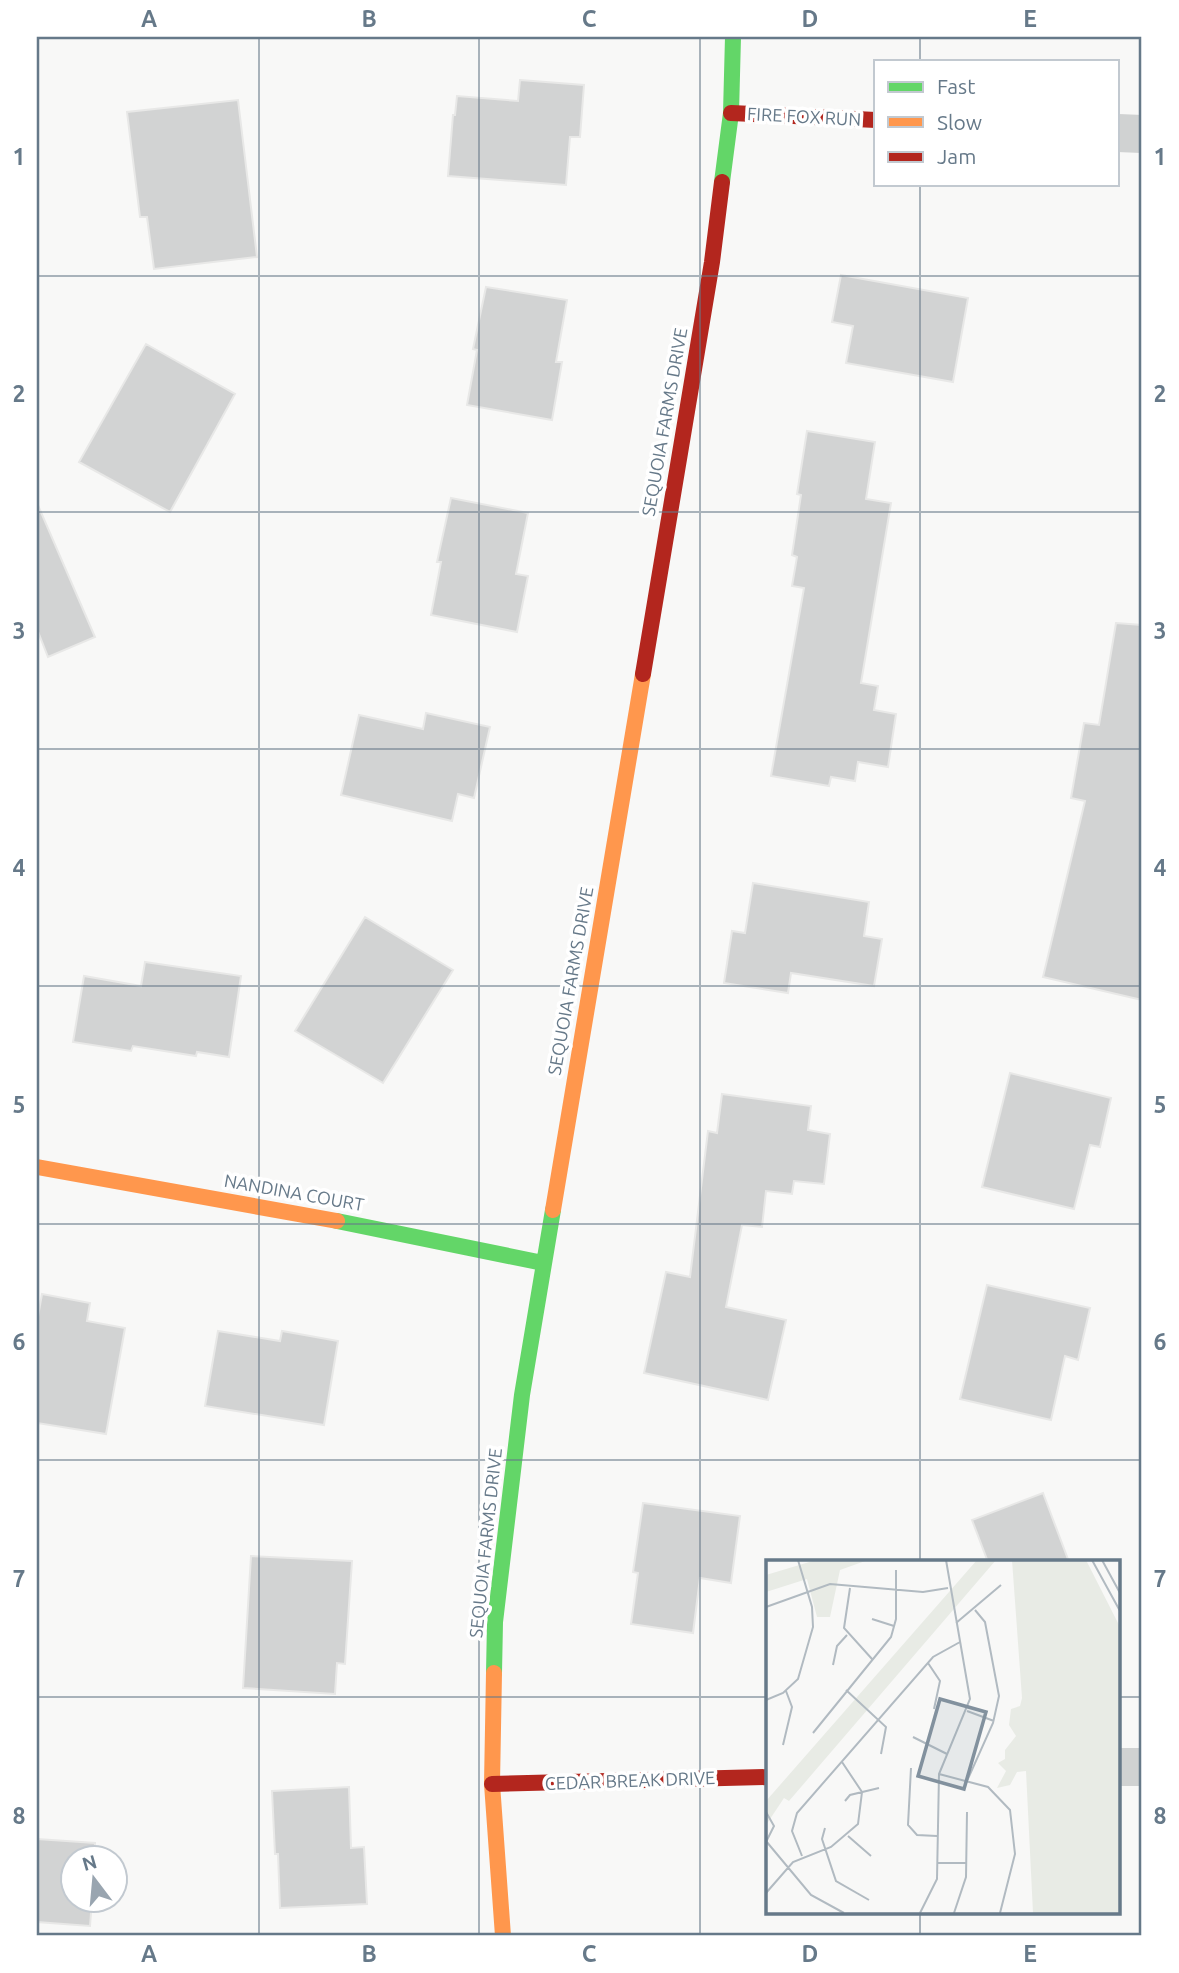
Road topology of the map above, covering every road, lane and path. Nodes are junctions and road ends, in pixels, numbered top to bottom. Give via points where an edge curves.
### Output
1 (733, 37) edge
2 (731, 113) junction
3 (874, 120) edge
4 (1120, 133) edge
5 (1142, 134) edge
6 (37, 1167) edge
7 (543, 1263) junction
8 (1120, 1767) edge
9 (1142, 1767) edge
10 (766, 1777) edge
11 (492, 1784) junction
12 (503, 1936) edge

1 - 2 street, SEQUOIA FARMS DRIVE
2 - 3 street, FIRE FOX RUN
2 - 7 street, SEQUOIA FARMS DRIVE via 712,262
4 - 5 street
6 - 7 street, NANDINA COURT via 400,1232
7 - 11 street, SEQUOIA FARMS DRIVE via 495,1622
8 - 9 street
10 - 11 street, CEDAR BREAK DRIVE
11 - 12 street, SEQUOIA FARMS DRIVE

